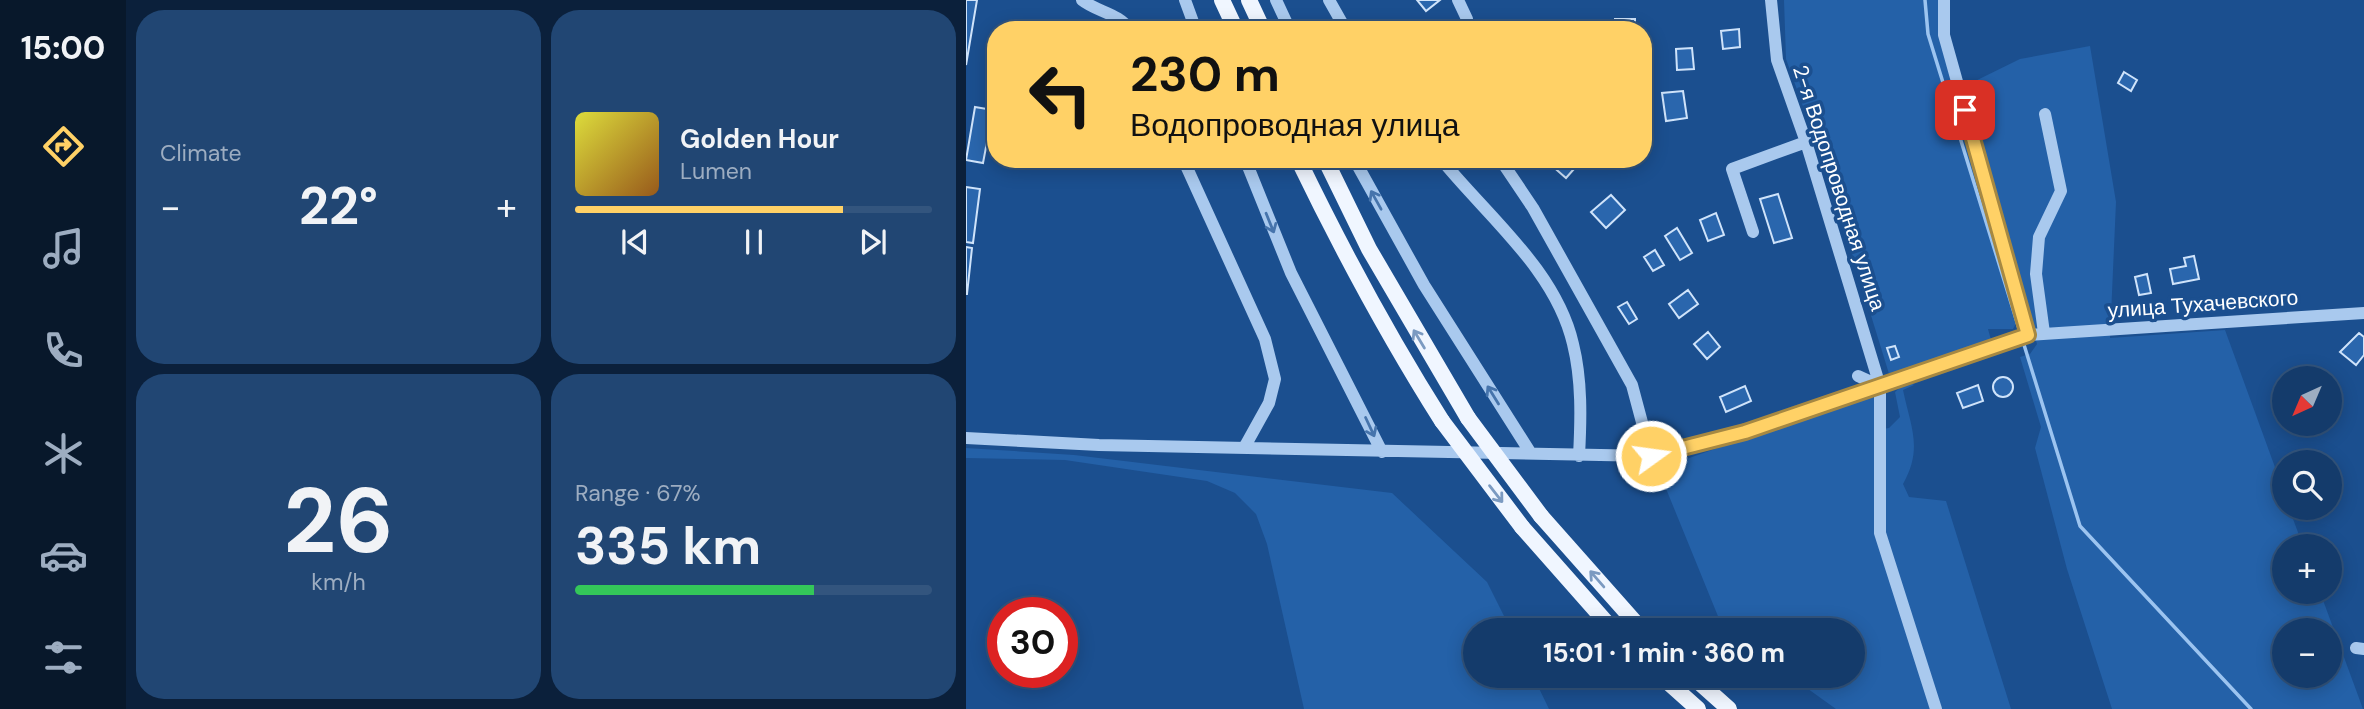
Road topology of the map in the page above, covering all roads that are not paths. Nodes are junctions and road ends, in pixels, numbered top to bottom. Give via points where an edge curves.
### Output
1 (1082, 0) edge
2 (1185, 0) edge
3 (1222, 0) edge
4 (1249, 0) edge
5 (1276, 0) edge
6 (1329, 0) edge
7 (1458, 0) edge
8 (1772, 0) edge
9 (1944, 0) edge
10 (1467, 19) dead end
11 (1120, 21) edge
12 (1193, 21) edge
13 (1232, 21) edge
14 (1259, 21) edge
15 (1286, 21) edge
16 (1341, 21) edge
17 (2045, 114) dead end
18 (1806, 142) junction
19 (1187, 168) edge
20 (1249, 168) edge
21 (1302, 168) edge
22 (1330, 168) edge
23 (1359, 168) edge
24 (1449, 168) edge
25 (1506, 168) edge
26 (1753, 232) dead end
27 (2364, 313) edge
28 (2044, 334) junction
29 (2028, 335) junction
30 (1858, 376) dead end
31 (1881, 386) junction
32 (966, 438) edge
33 (1244, 448) junction
34 (1382, 452) junction
35 (1530, 452) junction
36 (1579, 456) junction
37 (1651, 456) junction
38 (1602, 618) edge
39 (1631, 618) edge
40 (1674, 688) edge
41 (1705, 688) edge
42 (1698, 709) edge
43 (1729, 709) edge
44 (1936, 709) edge

1 - 11 street
2 - 12 street
3 - 13 main road
4 - 14 main road
5 - 15 street
6 - 16 street
7 - 10 street
8 - 18 street, 2-я Водопроводная улица via 1777,60
9 - 29 street via 1944,35
17 - 28 street via 2061,191 2039,237 2036,274
18 - 26 street via 1732,169
18 - 31 street, 2-я Водопроводная улица
19 - 33 street via 1265,339 1275,379 1269,403
20 -> 34 street via 1291,273
21 -> 38 main road, bridge via 1346,260 1442,421 1522,527
39 -> 22 main road, bridge via 1541,516 1468,418 1382,273
35 -> 23 street via 1424,285
24 - 36 street via 1504,230 1556,302 1573,342 1579,377
25 - 37 street via 1540,219 1632,385
27 - 28 street, улица Тухачевского
28 - 29 street, улица Тухачевского
29 - 31 street, улица Тухачевского
30 - 31 street
31 - 37 street, улица Тухачевского via 1745,432
31 - 44 street, 2-я Водопроводная улица via 1880,533
32 - 33 street, улица Тухачевского
33 - 34 street, улица Тухачевского
34 - 35 street, улица Тухачевского
35 - 36 street, улица Тухачевского
36 - 37 street, улица Тухачевского
40 - 42 main road
41 - 43 main road

